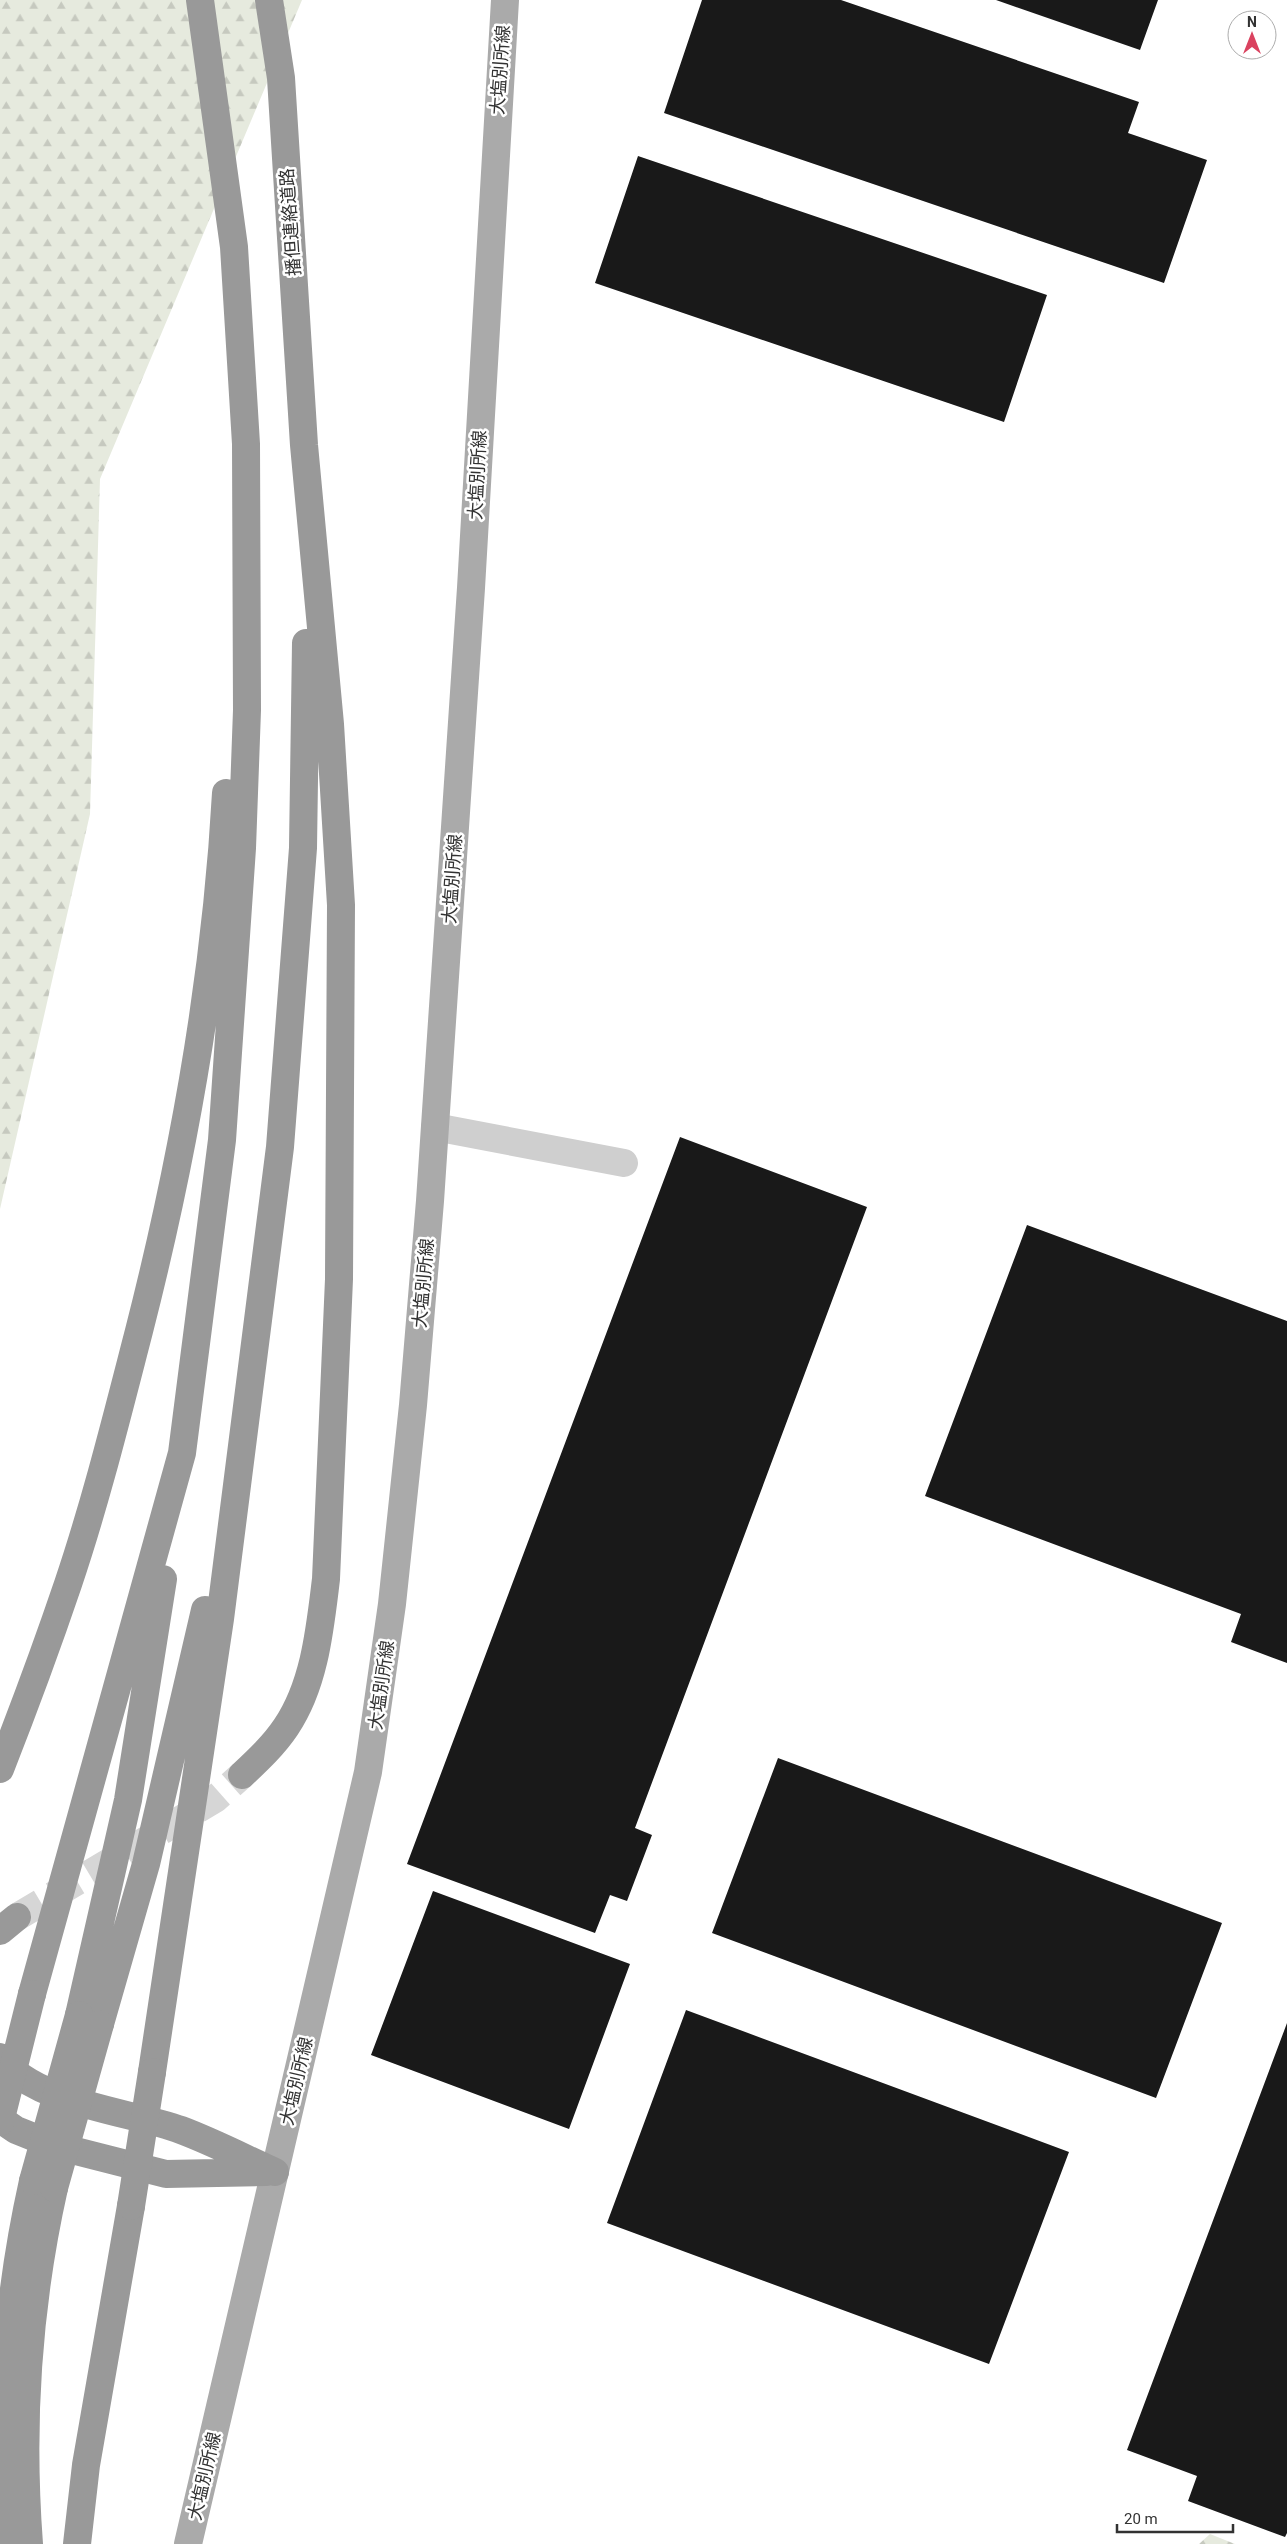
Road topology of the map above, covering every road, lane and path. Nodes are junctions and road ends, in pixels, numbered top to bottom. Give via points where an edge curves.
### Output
1 (200, 0) edge
2 (269, 0) edge
3 (505, 0) edge
4 (246, 444) junction
5 (304, 445) junction
6 (435, 1127) junction
7 (624, 1163) dead end
8 (182, 1452) junction
9 (240, 1458) junction
10 (0, 1769) edge
11 (242, 1775) tunnel mouth
12 (90, 2020) junction
13 (0, 2057) edge
14 (0, 2121) edge
15 (275, 2172) junction
16 (43, 2184) junction
17 (77, 2534) edge
18 (6, 2544) edge
19 (29, 2544) edge
20 (188, 2544) edge

1 - 4 highway via 234,247
2 - 5 highway, 播但連絡道路 via 281,78
3 - 6 main road, 大塩別所線 via 472,578
4 - 8 highway via 247,710 234,990 222,1140
4 - 10 highway via 223,850 208,985 188,1113 168,1216 107,1456 69,1583
5 - 9 highway via 307,713 303,848 280,1147
5 - 11 highway via 330,724 341,904 339,1279 329,1529 321,1626 302,1693 287,1726 266,1753
6 - 7 lane
6 - 15 main road, 大塩別所線 via 412,1415 392,1604 368,1772
8 - 12 highway
8 - 14 highway, bridge
9 - 12 highway via 146,1864
9 - 17 highway, bridge via 220,1619 152,2072
12 - 16 highway, bridge
13 - 15 highway via 6,2066 70,2100 181,2130
14 - 15 highway via 56,2146 166,2174
15 - 20 main road, 大塩別所線
16 - 18 highway via 16,2266 4,2374 2,2432
16 - 19 highway via 27,2379

